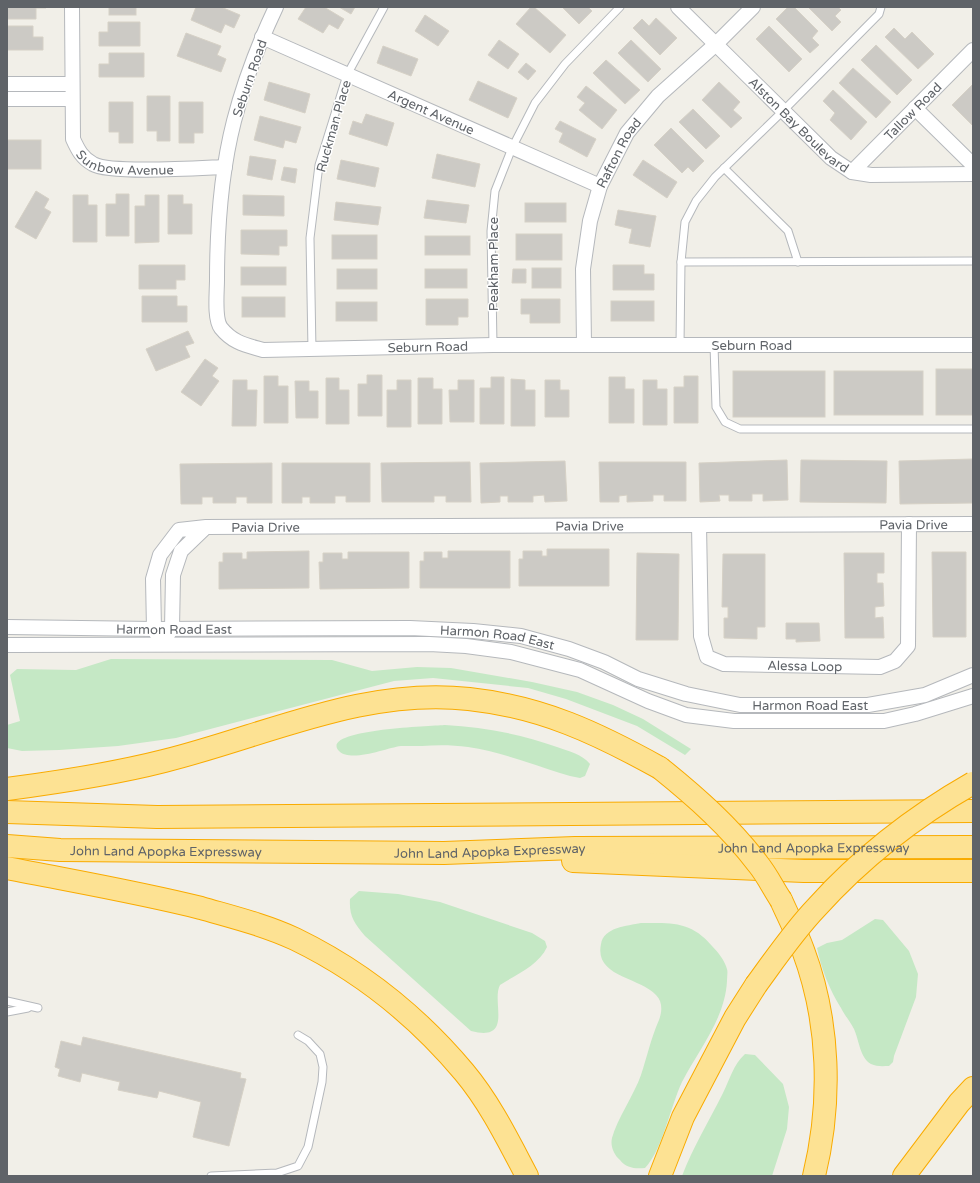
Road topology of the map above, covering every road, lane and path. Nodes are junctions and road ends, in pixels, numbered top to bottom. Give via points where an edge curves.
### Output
1 (72, 7) edge
2 (276, 7) edge
3 (384, 7) edge
4 (620, 7) edge
5 (678, 7) edge
6 (753, 7) edge
7 (881, 7) edge
8 (262, 37) junction
9 (716, 44) junction
10 (973, 50) edge
11 (347, 75) junction
12 (7, 84) edge
13 (72, 84) junction
14 (7, 98) edge
15 (72, 99) junction
16 (915, 108) junction
17 (783, 111) junction
18 (512, 148) junction
19 (973, 165) edge
20 (225, 167) junction
21 (724, 168) junction
22 (852, 172) junction
23 (973, 174) edge
24 (600, 186) junction
25 (973, 261) edge
26 (681, 262) junction
27 (798, 262) junction
28 (584, 345) junction
29 (680, 345) junction
30 (714, 345) junction
31 (973, 345) edge
32 (493, 346) junction
33 (312, 350) junction
34 (973, 429) edge
35 (909, 524) junction
36 (973, 524) edge
37 (699, 525) junction
38 (206, 527) junction
39 (7, 627) edge
40 (154, 628) junction
41 (172, 628) junction
42 (162, 644) junction
43 (7, 645) edge
44 (973, 675) edge
45 (973, 696) edge
46 (973, 783) edge
47 (7, 789) edge
48 (973, 811) edge
49 (7, 812) edge
50 (7, 846) edge
51 (973, 847) edge
52 (444, 853) junction
53 (7, 868) edge
54 (973, 871) edge
55 (7, 1001) edge
56 (30, 1007) junction
57 (38, 1008) dead end
58 (7, 1012) edge
59 (298, 1035) dead end
60 (973, 1088) edge
61 (211, 1176) edge
62 (527, 1176) edge
63 (660, 1176) edge
64 (814, 1176) edge
65 (904, 1176) edge

1 - 13 street, Sunbow Avenue
2 - 8 street, Seburn Road
3 - 11 lane, Ruckman Place
4 - 18 lane, Peakham Place via 565,64 535,103
5 - 9 street, Alston Bay Boulevard
6 - 9 street, Rafton Road
7 - 17 lane via 879,14
8 - 11 street, Argent Avenue
8 - 20 street, Seburn Road via 234,120
9 - 17 street, Alston Bay Boulevard
9 - 24 street, Rafton Road via 658,96 626,133
10 - 16 street, Tallow Road
11 - 18 street, Argent Avenue
11 - 33 lane, Ruckman Place via 319,165 310,238
12 - 13 street
13 - 15 street, Sunbow Avenue
14 - 15 street
15 - 20 street, Sunbow Avenue via 73,139 80,155 94,165 115,170
16 - 19 street
16 - 22 street, Tallow Road
17 - 21 lane
17 - 22 street, Alston Bay Boulevard via 831,158
18 - 24 street, Argent Avenue
18 - 32 lane, Peakham Place via 495,191 491,231
20 - 33 street, Seburn Road via 217,244 217,308 220,327 237,343 263,350
21 - 26 lane via 696,201 685,222
21 - 27 lane via 788,231
22 - 23 street, Alston Bay Boulevard via 871,175
24 - 28 street, Rafton Road via 590,221 583,269
25 - 27 lane
26 - 27 lane
26 - 29 lane
28 - 29 street, Seburn Road
28 - 32 street, Seburn Road
29 - 30 street, Seburn Road
30 - 31 street, Seburn Road
30 - 34 lane via 716,407 726,422 740,429
32 - 33 street, Seburn Road
35 - 36 street, Pavia Drive
35 - 37 street, Pavia Drive
35 - 37 street, Alessa Loop via 908,646 895,661 880,666 724,664 707,657 701,636
37 - 38 street, Pavia Drive
38 - 40 street, Pavia Drive via 179,530 160,555 153,579
38 - 41 street via 181,551 173,575
39 - 40 street, Harmon Road East
40 - 41 street, Harmon Road East
40 - 42 street, Pavia Drive
41 - 42 street
41 - 44 street, Harmon Road East via 410,628 520,636 569,649 604,662 638,679 686,694 740,705 868,705 925,694
42 - 43 street, Harmon Road East
42 - 45 street, Harmon Road East via 429,644 512,652 580,670 686,715 734,721 884,721
46 - 63 highway, bridge via 943,800 905,828 840,882 815,908 756,985 735,1018 683,1117
47 - 64 highway, bridge via 68,781 165,761 347,707 417,697 469,699 518,707 568,722 613,742 660,768 726,825 759,864 781,900 803,950 816,994 825,1044 825,1100 821,1146
48 - 49 highway via 165,816
50 - 52 highway, John Land Apopka Expressway via 60,850
51 - 52 highway, John Land Apopka Expressway via 575,848
52 - 54 highway via 698,868
53 - 62 highway via 168,900 239,918 294,939 347,968 387,996 428,1032 465,1073 499,1123
55 - 56 lane
56 - 57 lane
56 - 58 lane
59 - 61 lane via 320,1054 323,1067 308,1147 298,1166 277,1173
60 - 65 highway

